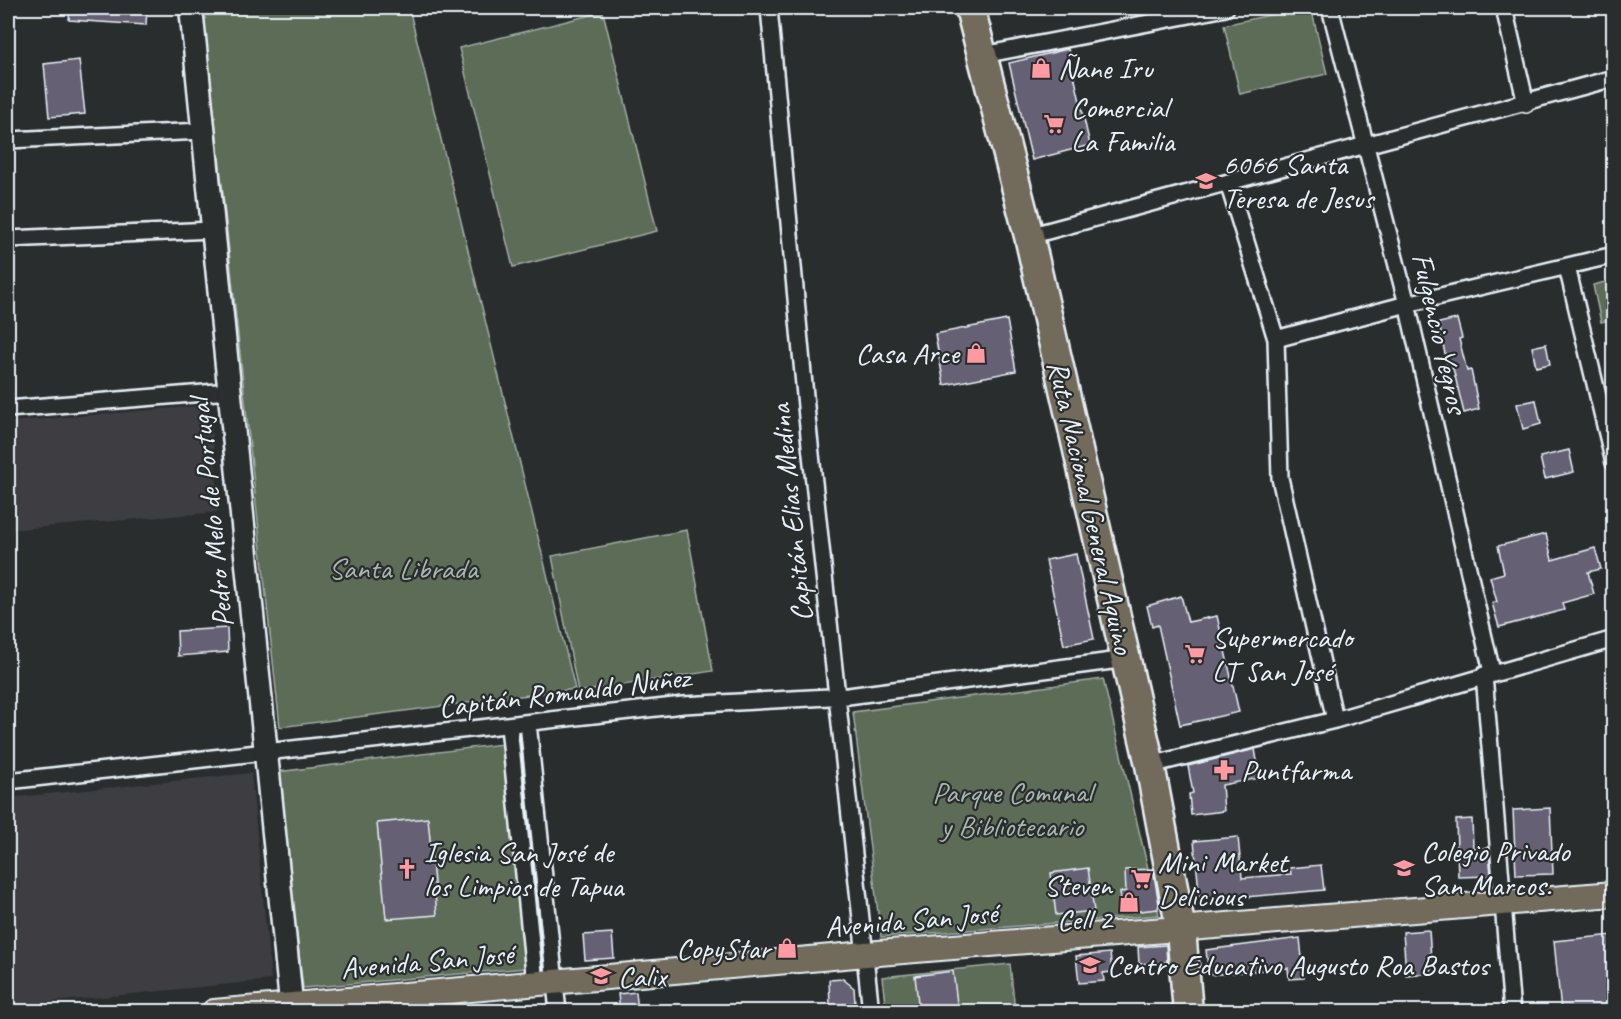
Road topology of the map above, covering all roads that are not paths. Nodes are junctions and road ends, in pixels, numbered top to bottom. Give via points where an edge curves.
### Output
1 (190, 8) edge
2 (769, 8) edge
3 (970, 8) edge
4 (1226, 8) edge
5 (1330, 8) edge
6 (1504, 8) edge
7 (983, 55) junction
8 (1614, 78) edge
9 (1526, 104) junction
10 (203, 131) junction
11 (8, 140) edge
12 (1366, 146) junction
13 (1228, 183) junction
14 (213, 230) junction
15 (1029, 236) junction
16 (8, 239) edge
17 (1614, 255) edge
18 (1567, 267) junction
19 (1407, 304) junction
20 (1276, 339) junction
21 (229, 391) junction
22 (8, 409) edge
23 (1614, 463) edge
24 (1614, 639) edge
25 (1127, 658) junction
26 (1488, 673) junction
27 (838, 697) junction
28 (1335, 720) junction
29 (528, 723) junction
30 (509, 726) junction
31 (266, 753) junction
32 (1150, 765) junction
33 (8, 781) edge
34 (1614, 894) edge
35 (1504, 904) junction
36 (1181, 930) junction
37 (867, 954) junction
38 (545, 983) junction
39 (291, 1007) edge
40 (214, 1011) edge
41 (558, 1011) edge
42 (871, 1011) edge
43 (1188, 1011) edge
44 (1512, 1011) edge

1 - 10 street, Pedro Melo de Portugal
2 - 27 street, Capitán Elias Medina
3 - 7 highway, Ruta Nacional General Aquino
4 - 7 street
5 - 12 street, Fulgencio Yegros
6 - 9 street
7 - 15 highway, Ruta Nacional General Aquino
8 - 9 street
9 - 12 street
10 - 11 street
10 - 14 street, Pedro Melo de Portugal
12 - 13 street
12 - 19 street, Fulgencio Yegros
13 - 15 street
13 - 20 street
14 - 16 street
14 - 21 street, Pedro Melo de Portugal
15 - 25 highway, Ruta Nacional General Aquino
17 - 18 street
18 - 19 street
18 - 23 street
19 - 20 street
19 - 26 street, Fulgencio Yegros
20 - 28 street via 1280,478
21 - 22 street
21 - 31 street, Pedro Melo de Portugal
24 - 26 street
25 - 27 street, Capitán Romualdo Nuñez
25 - 32 highway, Ruta Nacional General Aquino
26 - 28 street
26 - 35 street, Fulgencio Yegros
27 - 29 street, Capitán Romualdo Nuñez via 683,705
27 - 37 street, Capitán Elias Medina
28 - 32 street
29 - 30 street, Capitán Romualdo Nuñez
29 - 38 street
30 - 31 street, Capitán Romualdo Nuñez
30 - 38 street
31 - 33 street, Capitán Romualdo Nuñez
31 - 39 street, Pedro Melo de Portugal
32 - 36 highway, Ruta Nacional General Aquino
34 - 35 main road, Avenida San José
35 - 36 main road, Avenida San José
35 - 44 street, Fulgencio Yegros
36 - 37 main road, Avenida San José
36 - 43 highway, Ruta Nacional General Aquino
37 - 38 main road, Avenida San José
37 - 42 street, Capitán Elias Medina
38 - 39 main road, Avenida San José
38 - 41 street
39 - 40 main road, Avenida San José

